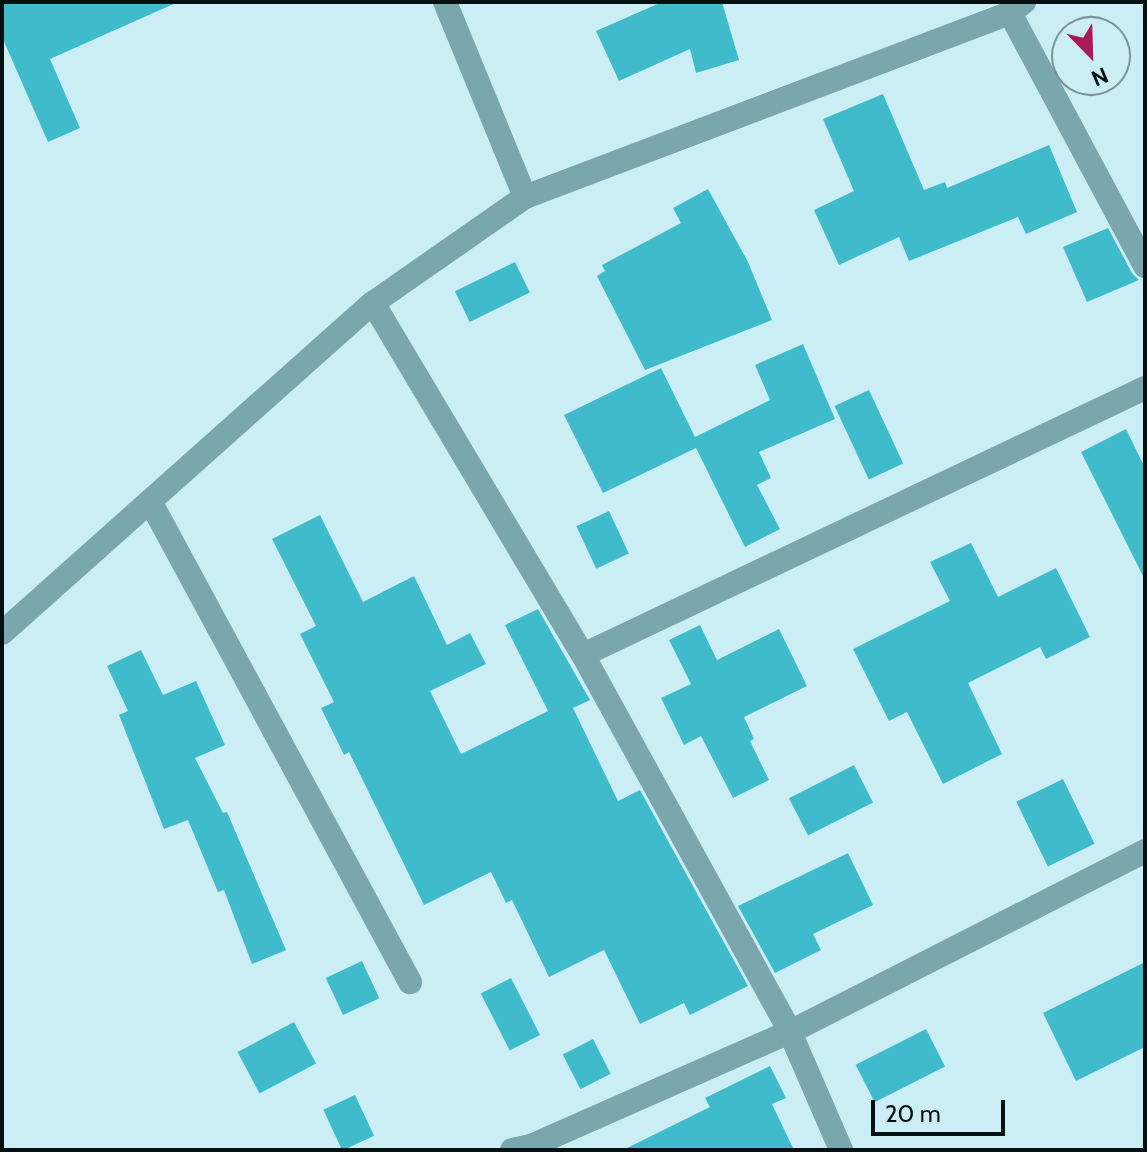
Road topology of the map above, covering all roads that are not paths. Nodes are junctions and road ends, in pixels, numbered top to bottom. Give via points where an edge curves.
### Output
1 (445, 2) edge
2 (1017, 7) edge
3 (525, 197) junction
4 (1145, 266) edge
5 (373, 303) junction
6 (1145, 388) edge
7 (150, 501) junction
8 (2, 633) edge
9 (583, 655) junction
10 (1145, 851) edge
11 (410, 982) dead end
12 (790, 1032) junction
13 (512, 1150) edge
14 (841, 1150) edge

1 - 3 street
2 - 3 street
2 - 4 street
3 - 5 street
5 - 7 street
5 - 9 street
6 - 9 street
7 - 8 street
7 - 11 street
9 - 12 street
10 - 12 street
12 - 13 street
12 - 14 street

